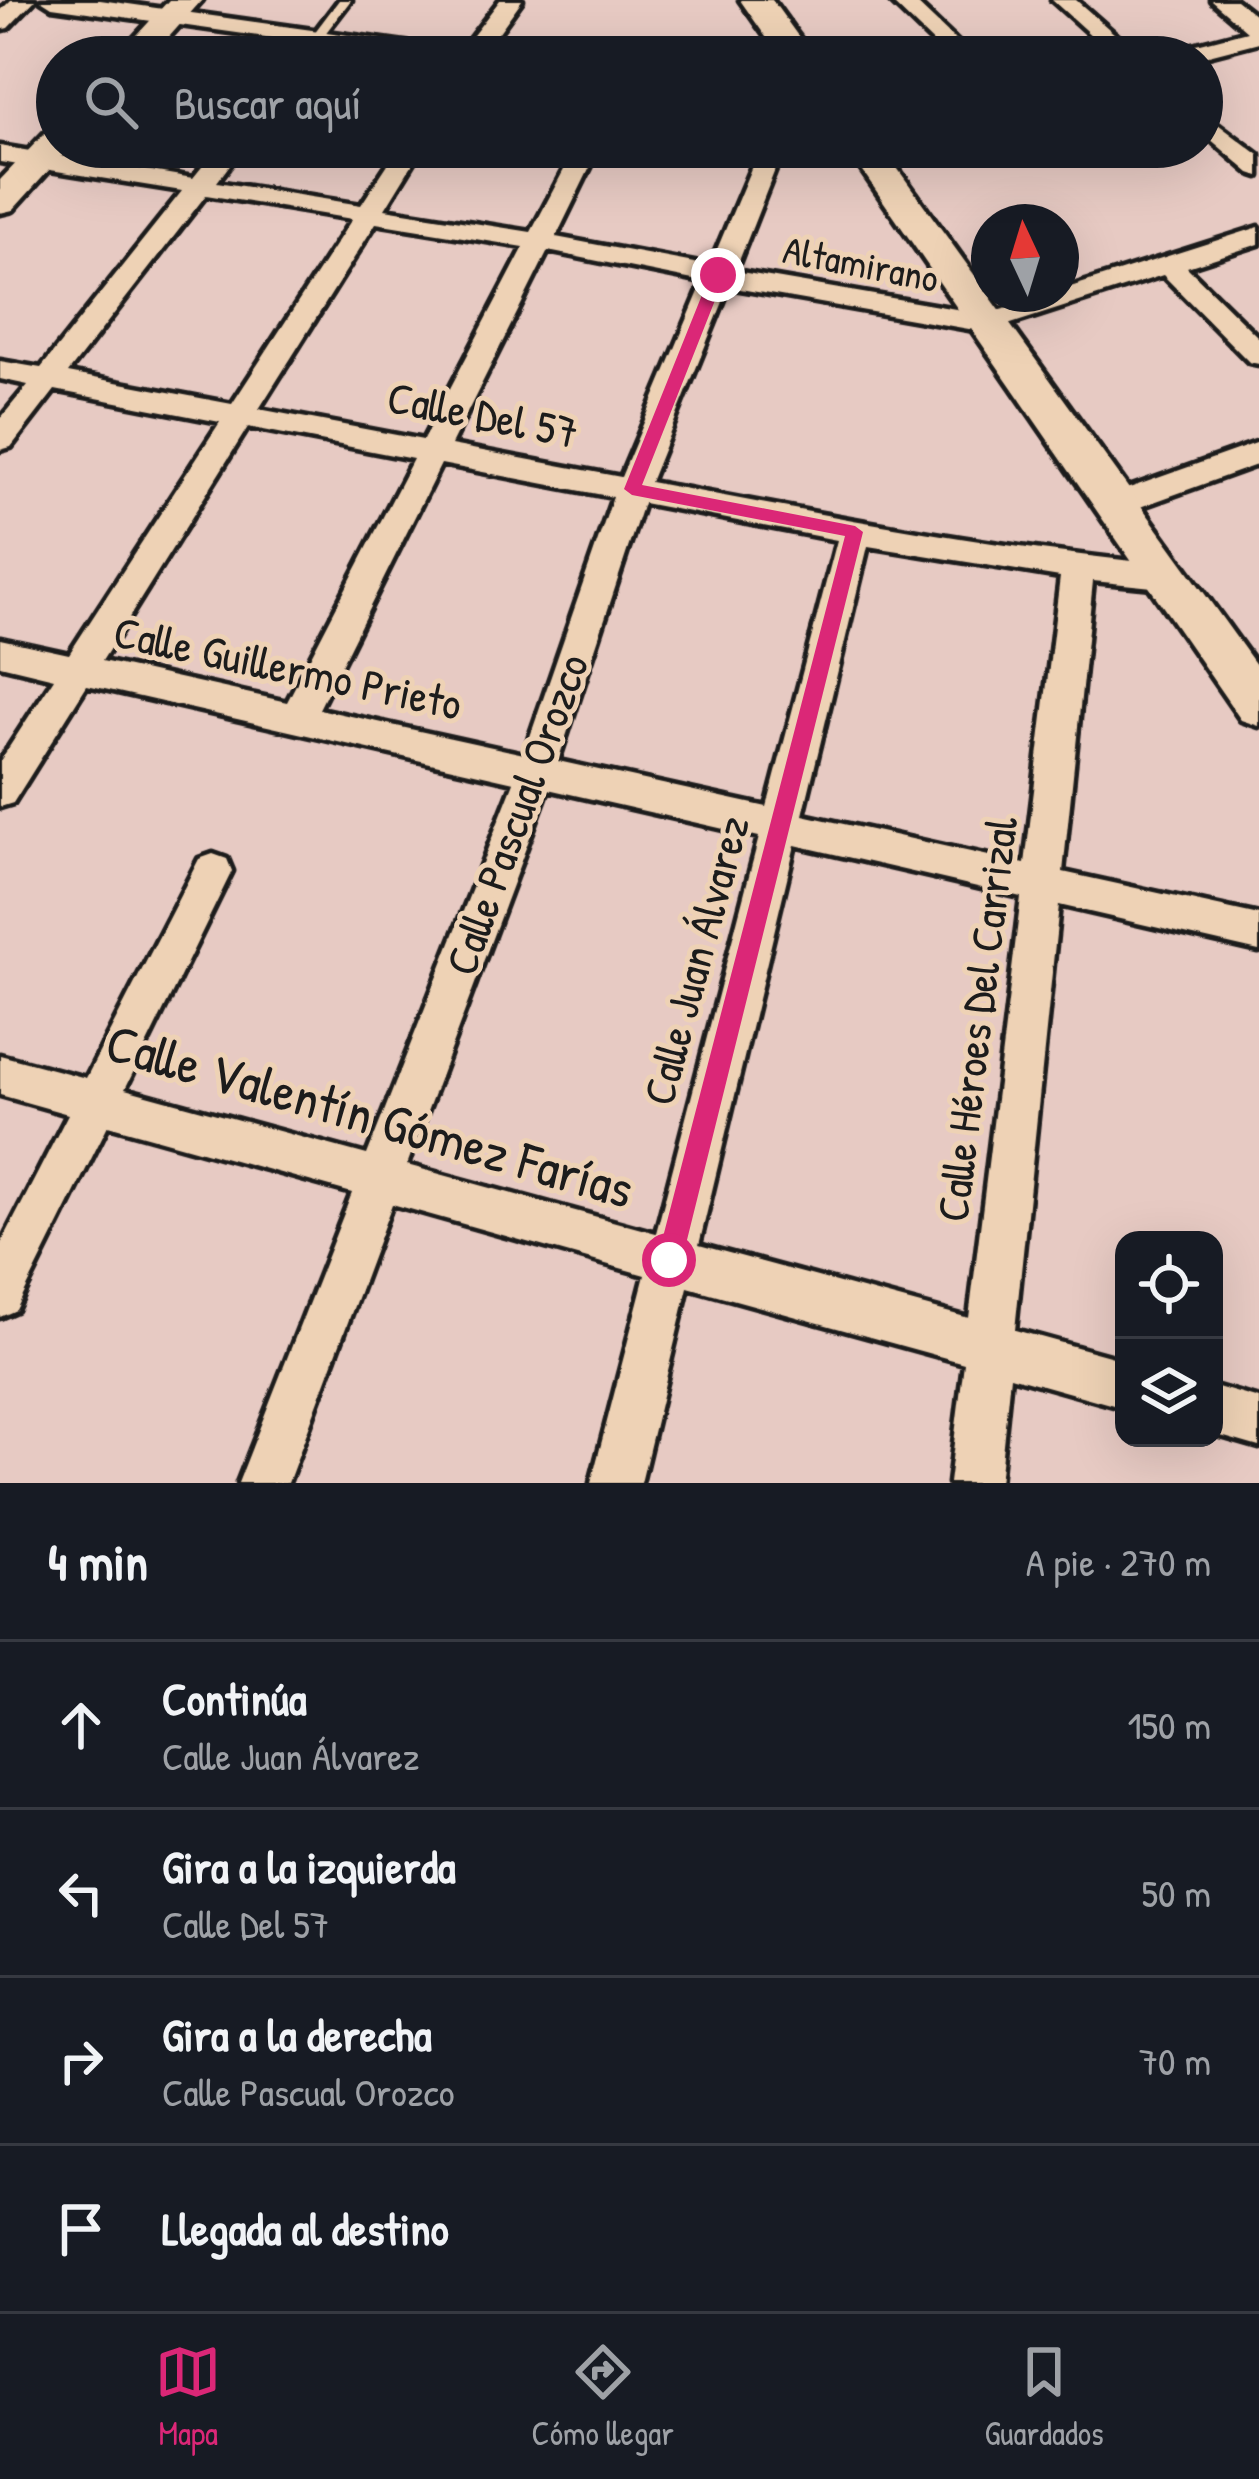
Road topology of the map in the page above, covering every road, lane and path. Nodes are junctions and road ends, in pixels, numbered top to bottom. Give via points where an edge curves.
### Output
1 (24, 0) edge
2 (52, 0) edge
3 (344, 0) edge
4 (511, 0) edge
5 (756, 0) edge
6 (900, 0) edge
7 (1063, 0) edge
8 (1222, 0) edge
9 (177, 9) edge
10 (0, 23) edge
11 (1259, 32) edge
12 (152, 36) edge
13 (271, 36) edge
14 (317, 36) edge
15 (484, 36) edge
16 (782, 36) edge
17 (939, 36) edge
18 (1105, 36) edge
19 (1223, 43) edge
20 (1223, 137) edge
21 (36, 151) edge
22 (0, 154) edge
23 (36, 163) edge
24 (127, 168) edge
25 (214, 168) edge
26 (397, 168) edge
27 (578, 168) edge
28 (763, 168) edge
29 (879, 168) edge
30 (1259, 168) edge
31 (201, 185) junction
32 (0, 202) edge
33 (368, 213) junction
34 (1259, 235) edge
35 (542, 242) junction
36 (1170, 266) junction
37 (718, 275) junction
38 (986, 323) junction
39 (1259, 355) edge
40 (0, 370) edge
41 (48, 378) junction
42 (239, 415) junction
43 (0, 440) edge
44 (434, 449) junction
45 (1259, 453) edge
46 (632, 489) junction
47 (1115, 505) junction
48 (855, 532) junction
49 (1078, 568) junction
50 (1163, 576) junction
51 (0, 652) edge
52 (80, 670) junction
53 (1259, 706) edge
54 (296, 718) junction
55 (536, 770) junction
56 (0, 792) edge
57 (783, 823) junction
58 (213, 871) dead end
59 (1043, 882) junction
60 (1259, 932) edge
61 (0, 1075) edge
62 (99, 1102) junction
63 (377, 1180) junction
64 (669, 1260) junction
65 (0, 1294) edge
66 (988, 1344) junction
67 (1115, 1381) edge
68 (1223, 1413) edge
69 (1259, 1423) edge
70 (263, 1483) edge
71 (616, 1483) edge
72 (974, 1483) edge

1 - 10 street
2 - 9 street
3 - 14 lane
4 - 15 street
5 - 16 street
6 - 17 street
7 - 18 street
8 - 11 street
9 - 12 street
9 - 13 street
11 - 19 street
20 - 30 street
21 - 22 street, Altamirano
23 - 32 street
24 - 31 street, Altamirano
25 - 31 street
26 - 33 street
27 - 35 street
28 - 37 street, Calle Pascual Orozco
29 - 38 street
31 - 33 street, Altamirano
31 - 41 street
33 - 35 street, Altamirano
33 - 42 street
34 - 36 street
35 - 37 street, Altamirano
35 - 44 street
36 - 38 street
36 - 39 street
37 - 38 street, Altamirano
37 - 46 street, Calle Pascual Orozco
38 - 47 street
40 - 41 street, Calle Del 57
41 - 42 street, Calle Del 57
41 - 43 street
42 - 44 street, Calle Del 57
42 - 52 street
44 - 46 street, Calle Del 57
44 - 54 street
45 - 47 street
46 - 48 street, Calle Del 57
46 - 55 street, Calle Pascual Orozco
47 - 50 street
48 - 49 street, Calle Del 57
48 - 57 street, Calle Juan Álvarez
49 - 50 street, Calle Del 57
49 - 59 street, Calle Héroes Del Carrizal
50 - 53 street
51 - 52 street, Calle Guillermo Prieto
52 - 54 street, Calle Guillermo Prieto
52 - 56 street
54 - 55 street, Calle Guillermo Prieto
55 - 57 street, Calle Guillermo Prieto
55 - 63 street, Calle Pascual Orozco
57 - 59 street, Calle Guillermo Prieto
57 - 64 street, Calle Juan Álvarez
58 - 62 street
59 - 60 street, Calle Guillermo Prieto
59 - 66 street, Calle Héroes Del Carrizal
61 - 62 street, Calle Valentín Gómez Farías
62 - 63 street, Calle Valentín Gómez Farías
62 - 65 street
63 - 64 street, Calle Valentín Gómez Farías
63 - 70 street, Calle Pascual Orozco
64 - 66 street, Calle Valentín Gómez Farías
64 - 71 street, Calle Juan Álvarez
66 - 67 street, Calle Valentín Gómez Farías
66 - 72 street, Calle Héroes Del Carrizal
68 - 69 street

